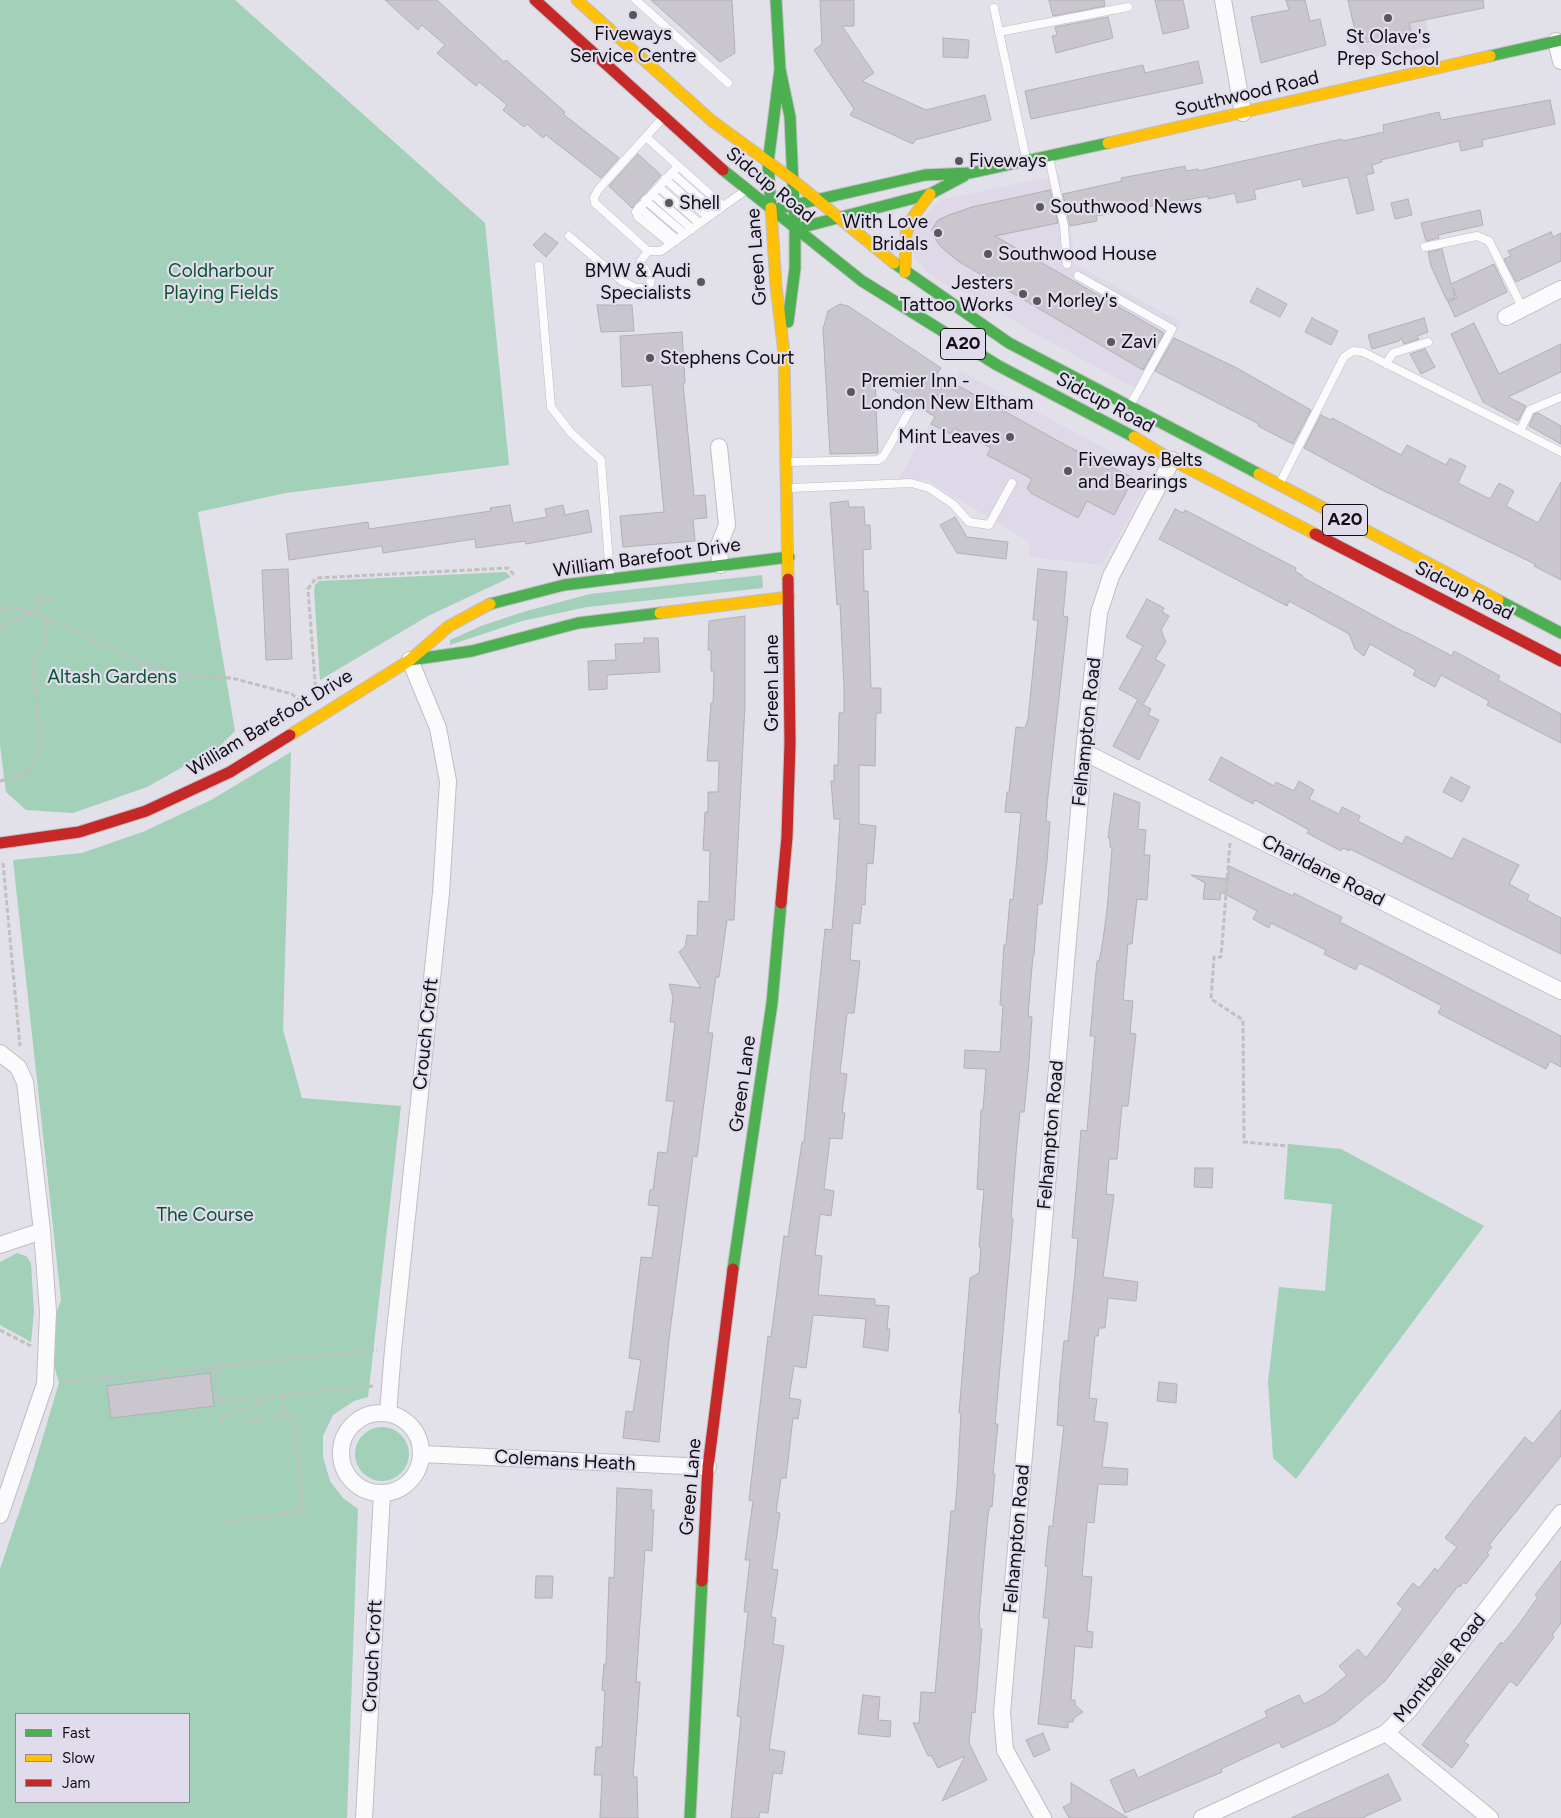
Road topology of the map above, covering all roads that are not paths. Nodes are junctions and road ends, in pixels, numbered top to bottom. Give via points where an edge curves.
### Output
1 (535, 0) edge
2 (577, 0) edge
3 (636, 0) edge
4 (776, 0) edge
5 (1223, 0) edge
6 (1128, 7) dead end
7 (994, 8) dead end
8 (998, 32) junction
9 (1558, 40) edge
10 (1561, 61) edge
11 (780, 69) junction
12 (728, 83) dead end
13 (1243, 113) junction
14 (663, 118) junction
15 (646, 137) junction
16 (1048, 156) junction
17 (1026, 160) junction
18 (768, 164) junction
19 (678, 166) junction
20 (672, 173) junction
21 (970, 173) junction
22 (666, 179) junction
23 (793, 180) junction
24 (659, 186) junction
25 (747, 190) junction
26 (652, 194) junction
27 (930, 194) junction
28 (816, 199) junction
29 (646, 200) junction
30 (794, 204) junction
31 (723, 206) junction
32 (772, 210) junction
33 (716, 211) junction
34 (708, 216) junction
35 (839, 218) junction
36 (700, 223) junction
37 (692, 229) junction
38 (795, 229) junction
39 (685, 234) junction
40 (568, 236) dead end
41 (674, 242) junction
42 (1425, 247) dead end
43 (648, 251) junction
44 (1067, 264) dead end
45 (539, 266) dead end
46 (905, 272) junction
47 (1078, 276) dead end
48 (1561, 290) edge
49 (1523, 309) junction
50 (1506, 317) dead end
51 (1428, 342) dead end
52 (784, 353) junction
53 (1386, 364) junction
54 (1561, 397) edge
55 (1130, 406) junction
56 (910, 410) dead end
57 (1520, 431) junction
58 (719, 446) dead end
59 (1561, 452) edge
60 (1172, 460) junction
61 (787, 462) junction
62 (1012, 483) dead end
63 (1279, 485) junction
64 (788, 488) junction
65 (789, 557) junction
66 (720, 565) junction
67 (611, 578) junction
68 (789, 597) junction
69 (1561, 633) edge
70 (410, 660) junction
71 (1561, 661) edge
72 (1084, 752) junction
73 (0, 841) edge
74 (1561, 991) edge
75 (0, 1053) edge
76 (42, 1231) junction
77 (0, 1245) edge
78 (388, 1413) junction
79 (421, 1454) junction
80 (708, 1467) junction
81 (382, 1494) junction
82 (1561, 1513) edge
83 (0, 1515) edge
84 (1386, 1734) junction
85 (364, 1818) edge
86 (690, 1818) edge
87 (1043, 1818) edge
88 (1202, 1818) edge
89 (1490, 1818) edge

1 - 14 main road, Sidcup Road / A20
2 - 18 main road, Sidcup Road / A20 via 712,121
3 - 12 lane
4 - 11 main road, Green Lane
5 - 13 street
6 - 8 lane
7 - 8 lane
8 - 17 lane
9 - 10 street
9 - 13 main road, Southwood Road
11 - 18 main road, Green Lane
11 - 23 main road, Green Lane via 790,117
13 - 16 main road, Southwood Road
14 - 15 lane
14 - 25 main road, Sidcup Road / A20
15 - 19 lane
15 - 43 lane via 594,198 595,203
16 - 17 main road, Southwood Road
16 - 44 lane via 1064,226
17 - 21 main road, Southwood Road
18 - 23 main road, Sidcup Road / A20
18 - 32 main road, Green Lane
19 - 20 lane
19 - 31 lane
20 - 22 lane
20 - 33 lane
21 - 27 main road, Southwood Road
21 - 28 main road, Southwood Road via 924,175
22 - 24 lane
22 - 34 lane
23 - 28 main road, Sidcup Road / A20
23 - 30 main road, Green Lane
24 - 26 lane
24 - 36 lane
25 - 31 lane
25 - 32 main road, Sidcup Road / A20
26 - 29 lane
26 - 37 lane
27 - 35 main road, Southwood Road
27 - 46 main road, Southwood Road via 913,217 906,234
28 - 30 main road, Southwood Road
28 - 35 main road, Sidcup Road / A20
29 - 39 lane
29 - 41 lane via 639,207
30 - 32 main road, Southwood Road
30 - 38 main road, Green Lane
31 - 33 lane
32 - 38 main road, Sidcup Road / A20
32 - 52 main road, Green Lane
33 - 34 lane
34 - 36 lane
35 - 38 main road, Southwood Road
35 - 46 main road, Sidcup Road / A20
36 - 37 lane
37 - 39 lane
38 - 52 main road, Green Lane via 795,268
38 - 60 main road, Sidcup Road / A20 via 862,281 997,365
39 - 41 lane
40 - 43 lane via 622,281 636,288 650,284 651,279 640,262
41 - 43 lane via 661,251
42 - 49 lane via 1477,236 1489,241
45 - 67 lane via 551,408 570,433 601,460
46 - 55 main road, Sidcup Road / A20 via 1009,343
47 - 55 lane via 1172,329
48 - 49 street
49 - 50 street
51 - 53 lane via 1393,353
52 - 61 main road, Green Lane
53 - 57 lane
53 - 63 lane via 1363,352 1353,351 1344,357
54 - 57 lane via 1530,410
55 - 63 main road, Sidcup Road / A20
56 - 61 lane via 884,457 878,460
57 - 59 lane
58 - 66 street via 727,525 719,545
60 - 71 main road, Sidcup Road / A20
60 - 72 street, Felhampton Road via 1111,576 1099,613
61 - 64 main road, Green Lane
62 - 64 lane via 989,524 969,522 953,504 929,488 911,484
63 - 69 main road, Sidcup Road / A20
64 - 65 main road, Green Lane
65 - 66 main road, William Barefoot Drive
65 - 68 main road, Green Lane
66 - 67 main road, William Barefoot Drive
67 - 70 main road, William Barefoot Drive via 531,593 488,605 449,626
68 - 70 main road, William Barefoot Drive via 578,623 472,651
68 - 80 main road, Green Lane via 787,837 772,1003 726,1316
70 - 73 main road, William Barefoot Drive via 230,772 146,811 79,832
70 - 78 street, Crouch Croft via 438,728 448,781 441,893
72 - 74 street, Charldane Road
72 - 87 street, Felhampton Road via 1002,1713 1005,1750
75 - 76 street via 11,1059 22,1075
76 - 77 street
76 - 83 street via 48,1312 45,1384
78 - 79 street via 413,1428 420,1440
78 - 81 street via 366,1416 354,1423 341,1447 341,1462 346,1474 368,1492
79 - 80 street, Colemans Heath
79 - 81 street via 417,1472 409,1484
80 - 86 main road, Green Lane
81 - 85 street, Crouch Croft
82 - 84 street, Montbelle Road via 1409,1710
84 - 88 street, Montbelle Road
84 - 89 street

